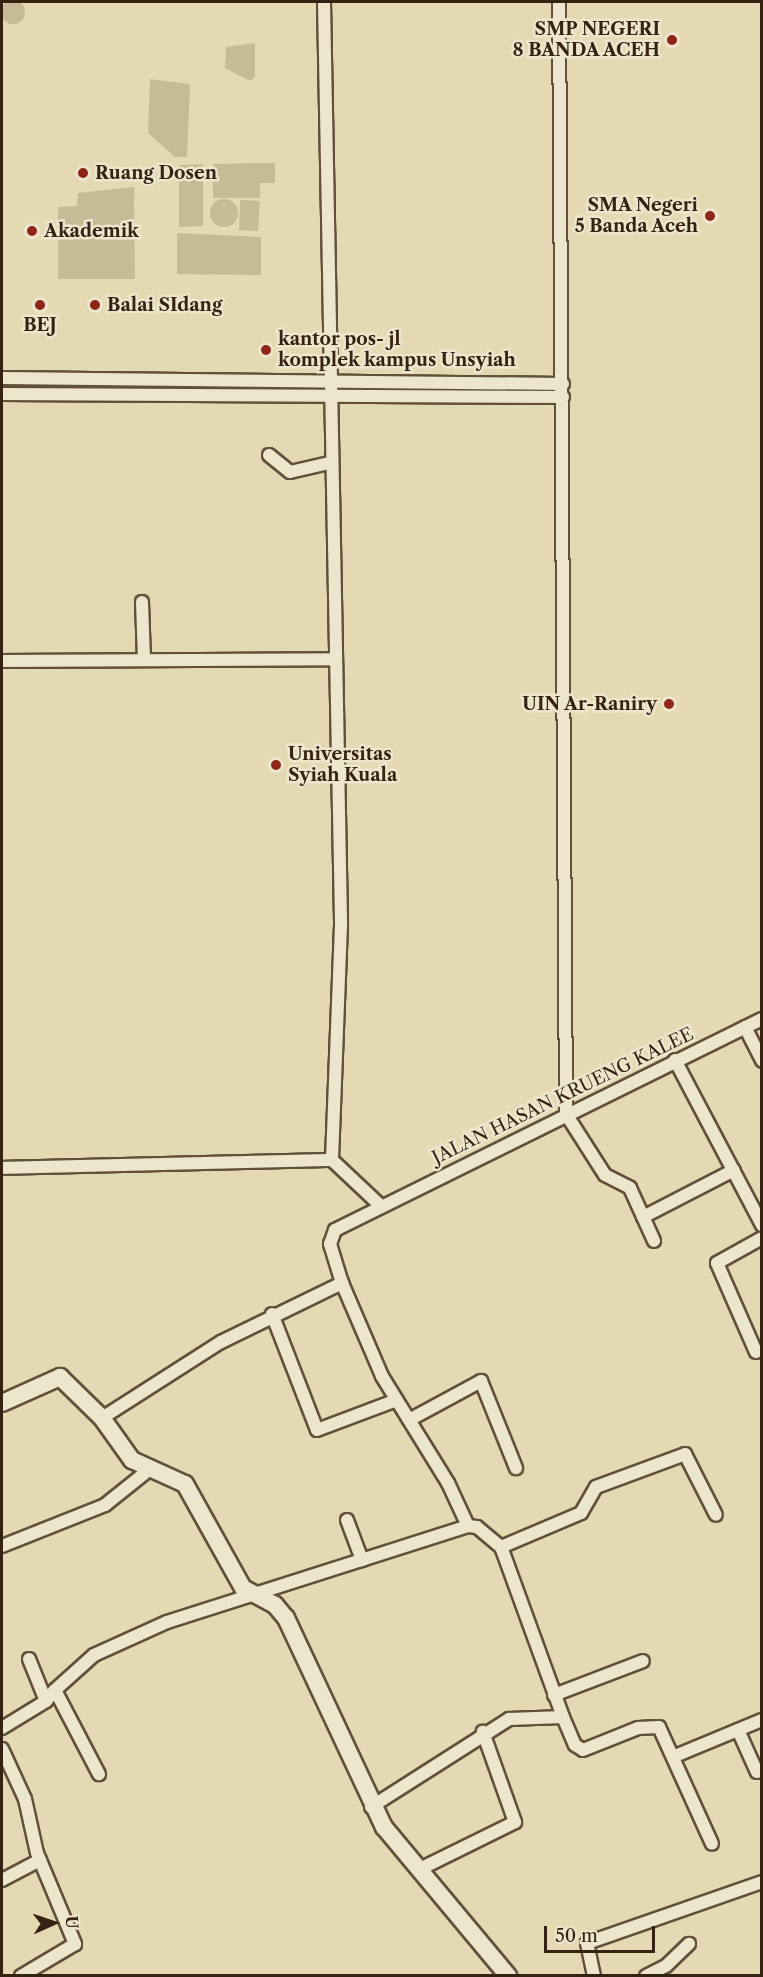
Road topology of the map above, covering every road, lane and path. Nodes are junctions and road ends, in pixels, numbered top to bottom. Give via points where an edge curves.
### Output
1 (324, 2) edge
2 (559, 2) edge
3 (2, 378) edge
4 (563, 384) junction
5 (328, 388) junction
6 (2, 394) edge
7 (563, 397) junction
8 (270, 455) dead end
9 (329, 463) junction
10 (142, 602) dead end
11 (336, 659) junction
12 (144, 660) junction
13 (2, 661) edge
14 (762, 1019) edge
15 (745, 1028) junction
16 (675, 1060) junction
17 (762, 1061) edge
18 (566, 1114) junction
19 (332, 1160) junction
20 (2, 1168) edge
21 (734, 1170) junction
22 (380, 1205) junction
23 (643, 1217) junction
24 (762, 1225) edge
25 (762, 1238) edge
26 (654, 1240) dead end
27 (342, 1283) junction
28 (272, 1314) junction
29 (756, 1353) dead end
30 (394, 1401) junction
31 (2, 1403) edge
32 (102, 1418) junction
33 (409, 1420) junction
34 (516, 1468) dead end
35 (150, 1469) junction
36 (716, 1515) dead end
37 (347, 1520) dead end
38 (468, 1526) junction
39 (2, 1546) edge
40 (501, 1547) junction
41 (362, 1560) junction
42 (256, 1595) junction
43 (29, 1659) dead end
44 (643, 1661) dead end
45 (55, 1690) junction
46 (554, 1695) junction
47 (46, 1701) junction
48 (563, 1717) junction
49 (762, 1720) edge
50 (2, 1728) edge
51 (738, 1730) junction
52 (483, 1732) junction
53 (2, 1749) edge
54 (675, 1756) junction
55 (758, 1772) dead end
56 (99, 1774) dead end
57 (371, 1806) junction
58 (712, 1844) dead end
59 (40, 1860) junction
60 (420, 1869) junction
61 (2, 1880) edge
62 (762, 1882) edge
63 (689, 1944) dead end
64 (42, 1972) edge
65 (504, 1975) edge
66 (21, 1976) edge
67 (594, 1976) edge
68 (646, 1976) edge

1 - 5 street
2 - 4 street
3 - 5 street
4 - 5 street
4 - 7 street
5 - 6 street
5 - 7 street
5 - 9 street
7 - 18 street
8 - 9 street via 290,472
9 - 11 street
10 - 12 street
11 - 12 street
11 - 19 street via 341,925
12 - 13 street
14 - 15 street, JALAN HASAN KRUENG KALEE
15 - 16 street, JALAN HASAN KRUENG KALEE
15 - 17 street
16 - 18 street, JALAN HASAN KRUENG KALEE
16 - 21 street
18 - 22 street, JALAN HASAN KRUENG KALEE
18 - 23 street via 605,1175 630,1188
19 - 20 street
19 - 22 street
21 - 23 street
21 - 24 street
22 - 27 street, JALAN HASAN KRUENG KALEE via 335,1230 330,1244
23 - 26 street
25 - 29 street via 717,1263
27 - 28 street
27 - 30 street, JALAN HASAN KRUENG KALEE
28 - 30 street via 317,1430
28 - 32 street
30 - 33 street, JALAN HASAN KRUENG KALEE
31 - 32 street via 60,1377
32 - 35 street via 132,1460
33 - 34 street via 481,1381
33 - 38 street, JALAN HASAN KRUENG KALEE
35 - 39 street via 105,1505
35 - 42 street via 171,1473 185,1484 243,1588
36 - 40 street via 685,1454 596,1487 581,1513
37 - 41 street
38 - 40 street via 477,1527
38 - 41 street
40 - 46 street
41 - 42 street
42 - 45 street via 133,1635 81,1663
42 - 57 street via 286,1618
43 - 47 street
44 - 46 street
45 - 47 street
45 - 56 street
46 - 48 street
47 - 50 street
48 - 52 street via 512,1718
48 - 54 street via 579,1749 654,1724
49 - 51 street
51 - 54 street
51 - 55 street
52 - 57 street
52 - 60 street via 515,1822
53 - 59 street via 25,1799
54 - 58 street
57 - 60 street
59 - 61 street
59 - 64 street via 62,1906 73,1949
60 - 65 street
62 - 67 street via 587,1943
63 - 68 street
64 - 66 street

